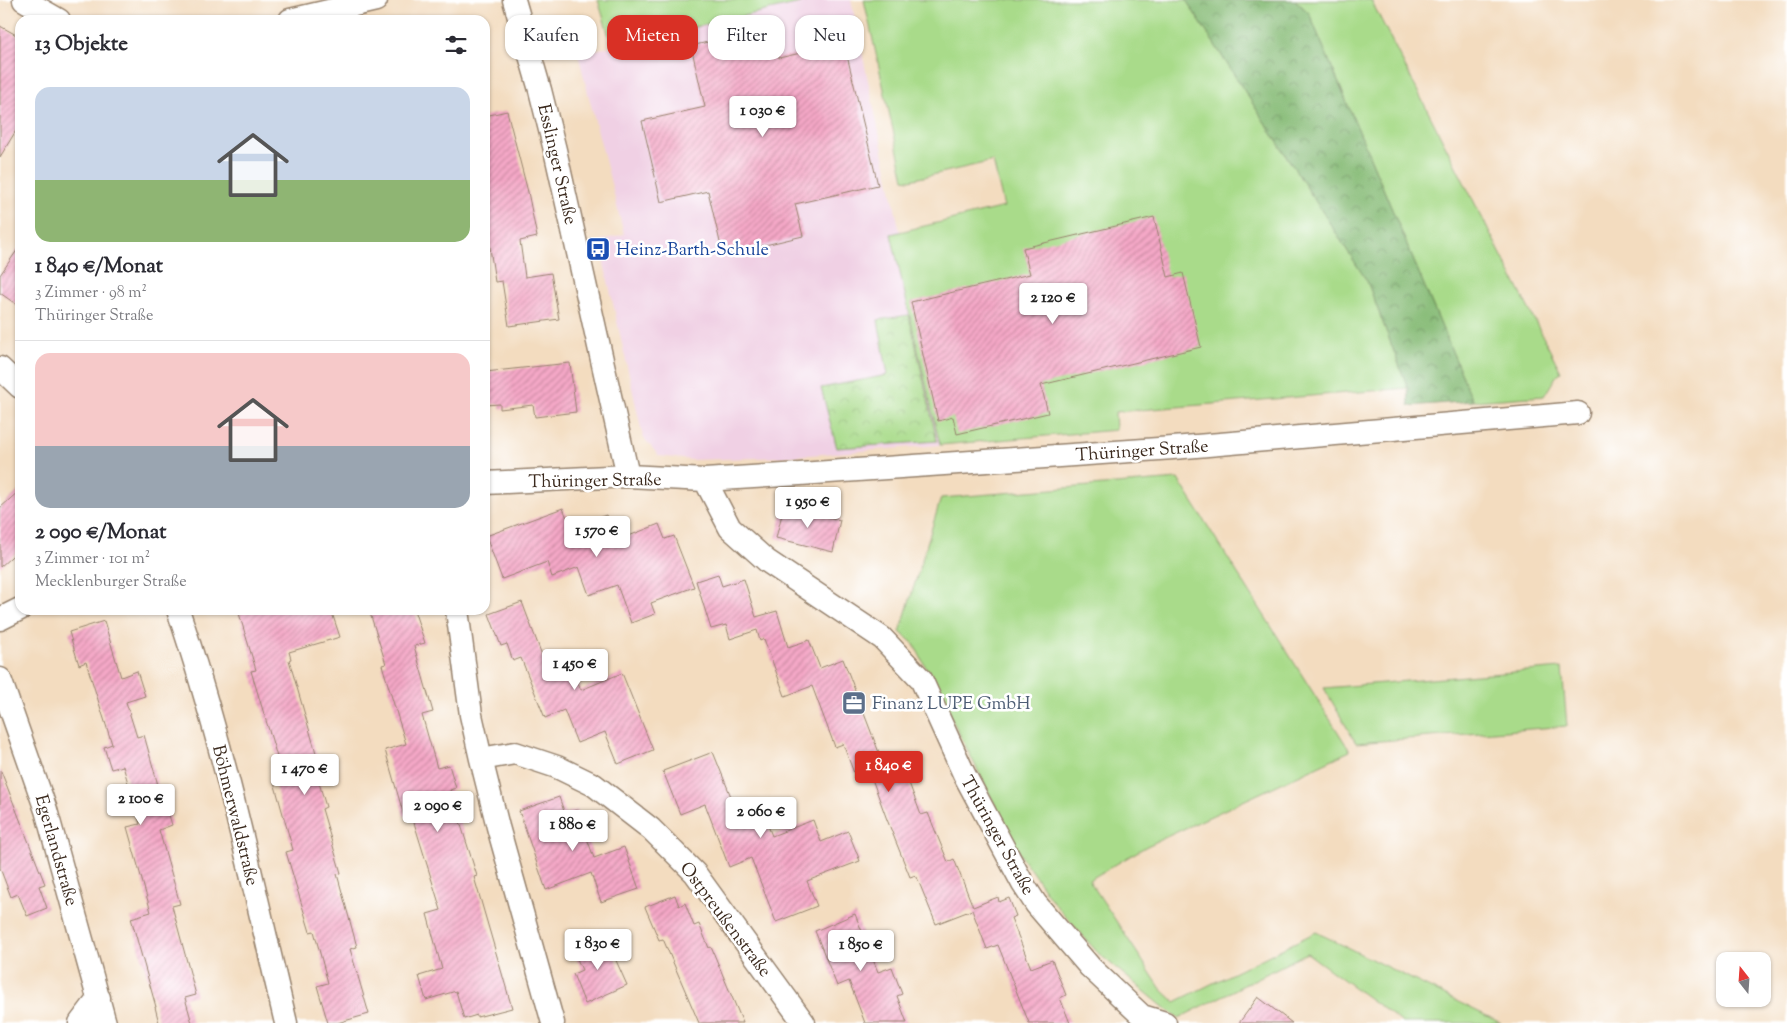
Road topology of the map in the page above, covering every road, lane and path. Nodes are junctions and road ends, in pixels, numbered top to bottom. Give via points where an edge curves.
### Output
1 (24, 0) edge
2 (376, 0) edge
3 (514, 0) edge
4 (50, 15) edge
5 (312, 15) edge
6 (0, 368) edge
7 (15, 382) edge
8 (1578, 413) dead end
9 (628, 476) junction
10 (705, 480) junction
11 (490, 483) edge
12 (15, 612) edge
13 (180, 615) edge
14 (458, 615) edge
15 (0, 620) edge
16 (0, 679) edge
17 (481, 758) junction
18 (99, 998) junction
19 (1139, 1019) edge
20 (80, 1023) edge
21 (106, 1023) edge
22 (286, 1023) edge
23 (553, 1023) edge
24 (804, 1023) edge
25 (1164, 1023) edge

1 - 4 street
2 - 5 street
3 - 9 street, Esslinger Straße via 566,197
6 - 7 street
8 - 10 street, Thüringer Straße via 1173,448
9 - 10 street, Thüringer Straße
9 - 11 street, Thüringer Straße
10 - 19 street, Thüringer Straße via 730,528 767,561 882,638 921,679 964,774 1023,884 1090,967
12 - 15 street
13 - 22 street, Böhmerwaldstraße via 238,814
14 - 17 street via 471,715
16 - 18 street, Egerlandstraße via 46,810
17 - 23 street
17 - 24 street, Ostpreußenstraße via 516,753 557,767 594,785 651,828 695,874
18 - 20 street
18 - 21 street, Egerlandstraße
19 - 25 street

